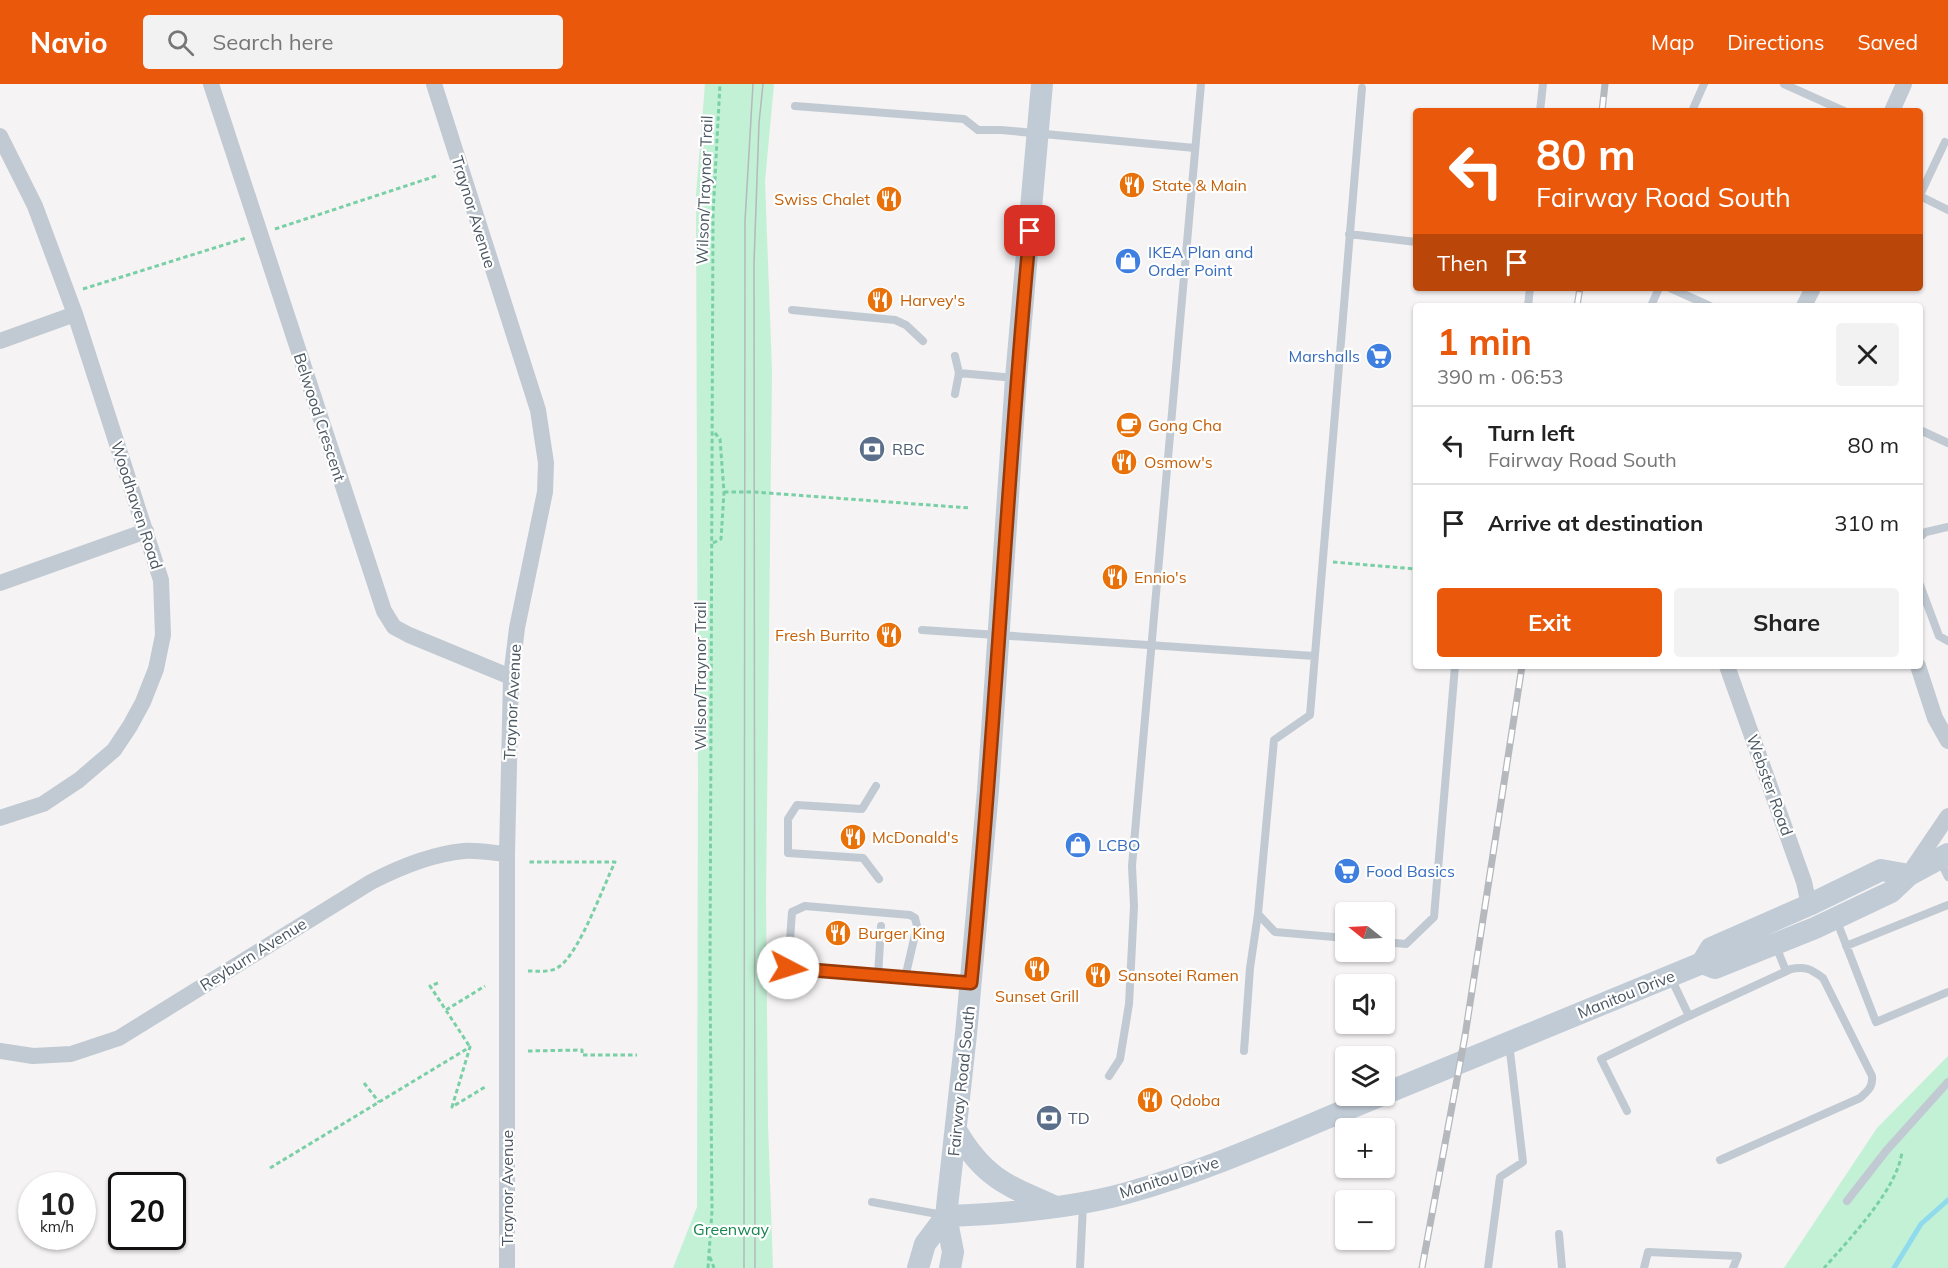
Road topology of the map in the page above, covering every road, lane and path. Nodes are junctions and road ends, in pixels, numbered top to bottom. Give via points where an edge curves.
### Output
1 (211, 84) edge
2 (434, 84) edge
3 (720, 84) edge
4 (1042, 84) edge
5 (1202, 84) edge
6 (1543, 84) edge
7 (1704, 84) edge
8 (1784, 84) edge
9 (1904, 84) edge
10 (1362, 88) dead end
11 (795, 106) dead end
12 (1540, 108) edge
13 (1693, 108) edge
14 (1837, 108) edge
15 (1893, 108) edge
16 (1039, 134) junction
17 (0, 136) edge
18 (1945, 142) dead end
19 (1195, 148) junction
20 (439, 175) dead end
21 (1923, 190) edge
22 (1923, 198) edge
23 (1948, 210) edge
24 (270, 231) dead end
25 (1349, 234) junction
26 (253, 236) dead end
27 (1413, 242) edge
28 (78, 291) dead end
29 (1677, 291) edge
30 (1703, 303) edge
31 (792, 310) dead end
32 (75, 314) junction
33 (0, 341) edge
34 (923, 341) dead end
35 (955, 356) dead end
36 (959, 373) junction
37 (1016, 378) junction
38 (956, 394) dead end
39 (713, 431) junction
40 (1923, 431) edge
41 (1948, 442) edge
42 (724, 492) junction
43 (970, 508) dead end
44 (1948, 527) edge
45 (146, 531) junction
46 (1923, 534) edge
47 (713, 543) junction
48 (1322, 562) junction
49 (1413, 569) edge
50 (0, 583) edge
51 (1923, 593) edge
52 (922, 630) dead end
53 (999, 635) junction
54 (1948, 641) edge
55 (1150, 644) junction
56 (1314, 656) junction
57 (1455, 669) edge
58 (1728, 669) edge
59 (1919, 669) edge
60 (511, 677) junction
61 (1948, 741) edge
62 (876, 786) dead end
63 (1948, 816) edge
64 (0, 818) edge
65 (507, 854) junction
66 (528, 862) dead end
67 (1945, 863) edge
68 (1909, 875) junction
69 (879, 879) dead end
70 (1809, 905) junction
71 (1948, 905) edge
72 (1258, 914) junction
73 (1835, 918) junction
74 (881, 926) dead end
75 (1335, 937) edge
76 (1395, 943) edge
77 (1775, 944) junction
78 (1846, 946) junction
79 (1702, 963) junction
80 (528, 971) dead end
81 (1786, 971) junction
82 (878, 976) junction
83 (1670, 976) junction
84 (905, 978) junction
85 (438, 983) dead end
86 (971, 983) junction
87 (485, 986) dead end
88 (1948, 992) edge
89 (446, 1010) junction
90 (1689, 1016) junction
91 (1509, 1042) junction
92 (470, 1047) junction
93 (0, 1051) edge
94 (528, 1051) dead end
95 (1244, 1051) dead end
96 (637, 1055) dead end
97 (1109, 1076) dead end
98 (1948, 1082) edge
99 (364, 1083) dead end
100 (485, 1087) dead end
101 (1395, 1089) edge
102 (379, 1102) junction
103 (1353, 1106) edge
104 (1627, 1111) dead end
105 (956, 1130) junction
106 (1901, 1134) junction
107 (1720, 1160) dead end
108 (270, 1168) dead end
109 (1847, 1201) dead end
110 (872, 1202) dead end
111 (1083, 1202) junction
112 (1055, 1206) junction
113 (946, 1216) junction
114 (1559, 1234) dead end
115 (709, 1255) junction
116 (507, 1268) edge
117 (708, 1268) edge
118 (714, 1268) edge
119 (918, 1268) edge
120 (950, 1268) edge
121 (1080, 1268) edge
122 (1488, 1268) edge
123 (1562, 1268) edge
124 (1644, 1268) edge
125 (1733, 1268) edge
126 (1824, 1268) edge

1 - 60 street, Belwood Crescent via 384,611 394,627 409,635
2 - 60 street, Traynor Avenue via 543,435 545,492
3 - 39 path, Wilson/Traynor Trail via 713,215
4 - 16 main road, Fairway Road South
5 - 19 lane
6 - 12 lane
7 - 13 lane
8 - 14 lane
9 - 15 street
10 - 25 lane
11 - 16 lane via 964,119 978,130
16 - 19 lane
16 - 37 main road, Fairway Road South
17 - 32 street, Woodhaven Road via 35,206
18 - 21 lane
19 - 55 lane
20 - 24 path
22 - 23 lane
25 - 27 lane
25 - 48 lane
26 - 28 path
29 - 30 lane
31 - 34 lane via 895,320
32 - 33 street
32 - 45 street, Woodhaven Road
35 - 36 lane
36 - 37 lane
36 - 38 lane
37 - 53 main road, Fairway Road South
39 - 42 path via 720,439
39 - 47 path, Wilson/Traynor Trail
40 - 41 lane
42 - 43 path
42 - 47 path via 721,539
44 - 46 lane
45 - 50 street
45 - 64 street, Woodhaven Road via 161,580 163,635 156,669 143,702 114,750 79,780 43,804
47 - 115 path, Wilson/Traynor Trail
48 - 49 path
48 - 56 lane
51 - 54 lane via 1939,636
52 - 53 lane
53 - 55 lane
53 - 86 main road, Fairway Road South
55 - 56 lane
55 - 97 lane via 1132,866 1129,1004 1120,1059
56 - 72 lane via 1310,715 1274,740
57 - 76 lane via 1434,917 1406,944
58 - 70 street, Webster Road
59 - 61 street via 1935,718
60 - 65 street, Traynor Avenue
62 - 69 lane via 862,809 797,805 788,819 788,853 863,858
63 - 68 street
65 - 93 street, Reyburn Avenue via 438,854 400,867 119,1038 71,1054 33,1056
65 - 116 street, Traynor Avenue
66 - 80 path via 615,862 573,953 558,968
67 - 68 main road, Manitou Drive
68 - 70 main road, Manitou Drive via 1881,870
68 - 73 main road, Manitou Drive via 1891,892
70 - 79 main road, Manitou Drive via 1711,948
71 - 78 lane
72 - 75 lane via 1275,932
72 - 95 lane
73 - 77 main road, Manitou Drive
73 - 78 lane
74 - 82 lane
77 - 79 main road, Manitou Drive via 1715,968
77 - 81 lane
78 - 88 lane via 1876,1022
79 - 83 main road, Manitou Drive
81 - 90 lane
81 - 107 lane via 1803,967 1823,978 1872,1083 1860,1098
82 - 84 lane
82 - 84 lane via 788,968 792,912 805,906 910,915 916,926
83 - 90 lane
83 - 91 main road, Manitou Drive
84 - 86 lane
85 - 89 path via 430,986
86 - 105 main road, Fairway Road South
87 - 89 path
89 - 92 path
90 - 104 lane via 1601,1059
91 - 101 main road, Manitou Drive
91 - 122 lane via 1523,1162 1500,1177
92 - 100 path via 452,1107
92 - 102 path
94 - 96 path
98 - 106 lane
99 - 102 path
102 - 108 path
103 - 111 main road, Manitou Drive via 1192,1171 1126,1193
105 - 112 main road via 976,1161 998,1180
105 - 113 main road, Fairway Road South
106 - 109 lane
106 - 126 path via 1902,1155 1892,1181
110 - 113 lane
111 - 112 main road, Manitou Drive
111 - 121 lane
112 - 113 main road, Manitou Drive
113 - 119 main road via 925,1244
113 - 120 main road via 953,1252
114 - 123 lane
115 - 117 path, Wilson/Traynor Trail
115 - 118 path
124 - 125 lane via 1648,1252 1738,1256

